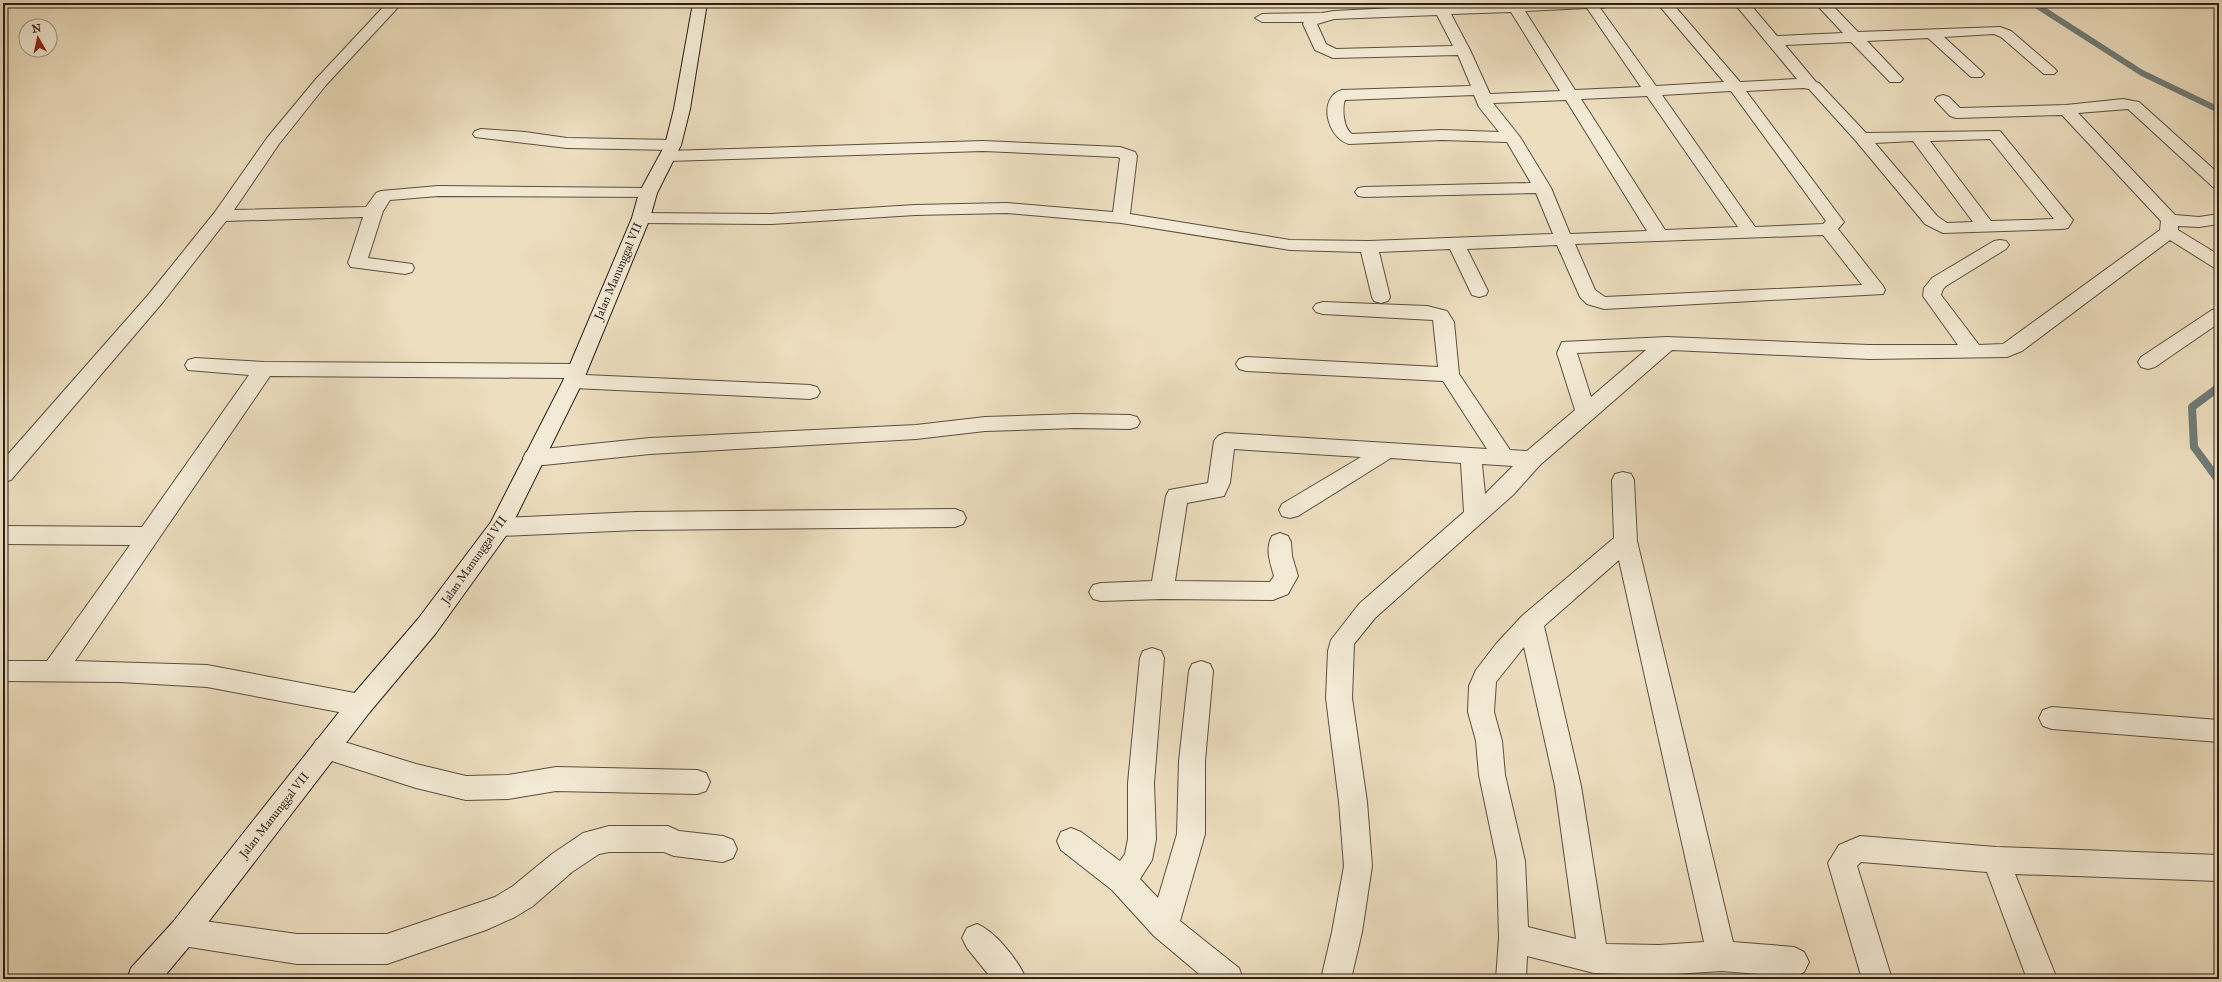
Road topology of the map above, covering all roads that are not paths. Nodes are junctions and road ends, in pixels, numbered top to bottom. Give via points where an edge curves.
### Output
1 (395, 3) edge
2 (700, 3) edge
3 (1590, 3) edge
4 (1609, 3) edge
5 (1664, 3) edge
6 (1742, 3) edge
7 (1822, 3) edge
8 (1514, 5) edge
9 (1440, 6) edge
10 (1320, 17) junction
11 (1262, 18) dead end
12 (1933, 35) junction
13 (1856, 38) junction
14 (1774, 41) junction
15 (1463, 50) junction
16 (2048, 71) dead end
17 (1976, 74) dead end
18 (1895, 79) dead end
19 (1810, 84) junction
20 (1735, 86) junction
21 (1653, 91) junction
22 (1482, 95) junction
23 (1571, 95) junction
24 (1943, 100) dead end
25 (2066, 110) junction
26 (481, 134) dead end
27 (1512, 136) junction
28 (1862, 138) junction
29 (1919, 138) junction
30 (671, 151) junction
31 (2219, 183) edge
32 (1542, 188) junction
33 (1364, 192) dead end
34 (648, 193) junction
35 (374, 211) junction
36 (221, 216) junction
37 (641, 218) junction
38 (1121, 218) junction
39 (2219, 219) edge
40 (2169, 226) junction
41 (1987, 228) junction
42 (1828, 229) junction
43 (1750, 232) junction
44 (1659, 235) junction
45 (1563, 240) junction
46 (1456, 244) junction
47 (2000, 245) dead end
48 (1369, 247) junction
49 (2219, 263) edge
50 (405, 268) dead end
51 (1478, 291) dead end
52 (1382, 297) dead end
53 (1323, 308) dead end
54 (2219, 314) edge
55 (1667, 343) junction
56 (1973, 351) junction
57 (2148, 362) dead end
58 (1246, 364) dead end
59 (195, 365) dead end
60 (264, 368) junction
61 (1449, 374) junction
62 (575, 376) junction
63 (810, 392) dead end
64 (1586, 412) junction
65 (1130, 422) dead end
66 (1387, 451) junction
67 (1471, 455) junction
68 (1503, 457) junction
69 (534, 458) junction
70 (1532, 459) junction
71 (3, 474) edge
72 (1623, 480) dead end
73 (1290, 510) dead end
74 (1475, 515) junction
75 (955, 518) dead end
76 (500, 527) junction
77 (3, 535) edge
78 (147, 536) junction
79 (1626, 541) junction
80 (1280, 542) dead end
81 (1162, 590) junction
82 (1101, 592) dead end
83 (1531, 623) junction
84 (1152, 658) dead end
85 (55, 670) junction
86 (3, 671) edge
87 (1201, 671) dead end
88 (360, 705) junction
89 (2052, 718) dead end
90 (2219, 731) edge
91 (325, 748) junction
92 (698, 782) dead end
93 (1071, 841) dead end
94 (723, 849) dead end
95 (1996, 860) junction
96 (2219, 868) edge
97 (1122, 880) junction
98 (1164, 926) junction
99 (183, 932) junction
100 (976, 938) dead end
101 (1514, 938) junction
102 (1722, 956) junction
103 (1594, 958) junction
104 (1794, 962) dead end
105 (142, 979) edge
106 (1011, 979) edge
107 (1228, 979) edge
108 (1336, 979) edge
109 (1511, 979) edge
110 (1877, 979) edge
111 (2042, 979) edge

1 - 36 street via 321,82 273,141
2 - 30 street, Jalan Manunggal VII via 682,109
3 - 4 street
3 - 8 street
3 - 21 street
5 - 20 street
6 - 14 street
7 - 13 street
8 - 9 street
8 - 23 street
9 - 10 street
9 - 15 street
10 - 11 street
10 - 15 street via 1310,24 1312,32 1320,47 1333,54
12 - 13 street
12 - 16 street via 1999,31 2006,34
12 - 17 street
13 - 14 street
13 - 18 street
14 - 19 street
15 - 22 street
19 - 20 street
19 - 28 street
20 - 21 street
20 - 42 street via 1835,222
21 - 23 street
21 - 43 street
22 - 23 street
22 - 27 street via 1487,107
22 - 27 street via 1342,95 1336,101 1339,131 1343,137 1349,139 1442,135
23 - 44 street
24 - 25 street via 1956,113
25 - 31 street via 2133,105
25 - 40 street
26 - 30 street
27 - 32 street
28 - 29 street
28 - 41 street via 1936,225 1943,228
29 - 41 street
29 - 41 street via 1994,134 2064,220 2062,224
30 - 34 street, Jalan Manunggal VII
30 - 38 street via 983,146 1120,152 1129,156
32 - 33 street
32 - 45 street
34 - 35 street via 393,193 382,197
34 - 37 street, Jalan Manunggal VII
35 - 36 street
35 - 50 street via 357,263
36 - 71 street via 156,298
37 - 38 street via 772,220 994,207
37 - 62 street, Jalan Manunggal VII
38 - 48 street via 1290,245
39 - 40 street
40 - 49 street
40 - 56 street via 2015,346 2007,350
42 - 43 street
42 - 45 street via 1876,290 1604,303 1594,300 1588,293
43 - 44 street
44 - 45 street
45 - 46 street
46 - 48 street
46 - 51 street
47 - 56 street via 1939,282 1932,291 1932,296
48 - 52 street
53 - 61 street via 1427,312 1440,315 1444,322
54 - 57 street
55 - 56 street via 1869,352
55 - 64 street
55 - 64 street via 1569,347 1567,353
58 - 61 street
59 - 60 street
60 - 62 street
60 - 78 street
61 - 68 street
62 - 63 street
62 - 69 street, Jalan Manunggal VII
64 - 70 street
65 - 69 street via 985,424 916,432 666,445
66 - 67 street
66 - 73 street
66 - 81 street via 1225,441 1216,490 1177,496
67 - 68 street
67 - 74 street
68 - 70 street
69 - 76 street, Jalan Manunggal VII
70 - 74 street via 1506,488
72 - 79 street
74 - 108 street via 1367,611 1343,640 1340,651 1339,698 1358,866
75 - 76 street via 637,521
76 - 88 street, Jalan Manunggal VII via 427,626
77 - 78 street
78 - 85 street
79 - 83 street
79 - 102 street
80 - 81 street via 1280,556 1286,576 1280,587 1273,591
81 - 82 street
83 - 101 street via 1485,677 1481,698 1492,775 1511,861
83 - 103 street via 1568,786
84 - 97 street via 1141,782 1142,839 1138,860
85 - 86 street
85 - 88 street via 207,676
87 - 98 street via 1192,761 1191,834
88 - 91 street, Jalan Manunggal VII
89 - 90 street
91 - 92 street via 416,776 466,788 508,787 556,779
91 - 99 street, Jalan Manunggal VII
93 - 97 street
94 - 99 street via 668,840 609,839 592,842 505,907 486,916 387,949 297,949
95 - 96 street
95 - 110 street via 1860,849 1849,854 1842,863
95 - 111 street
97 - 98 street
98 - 107 street
99 - 105 street, Jalan Manunggal VII
100 - 106 street
101 - 103 street
101 - 109 street
102 - 103 street via 1659,960
102 - 104 street

